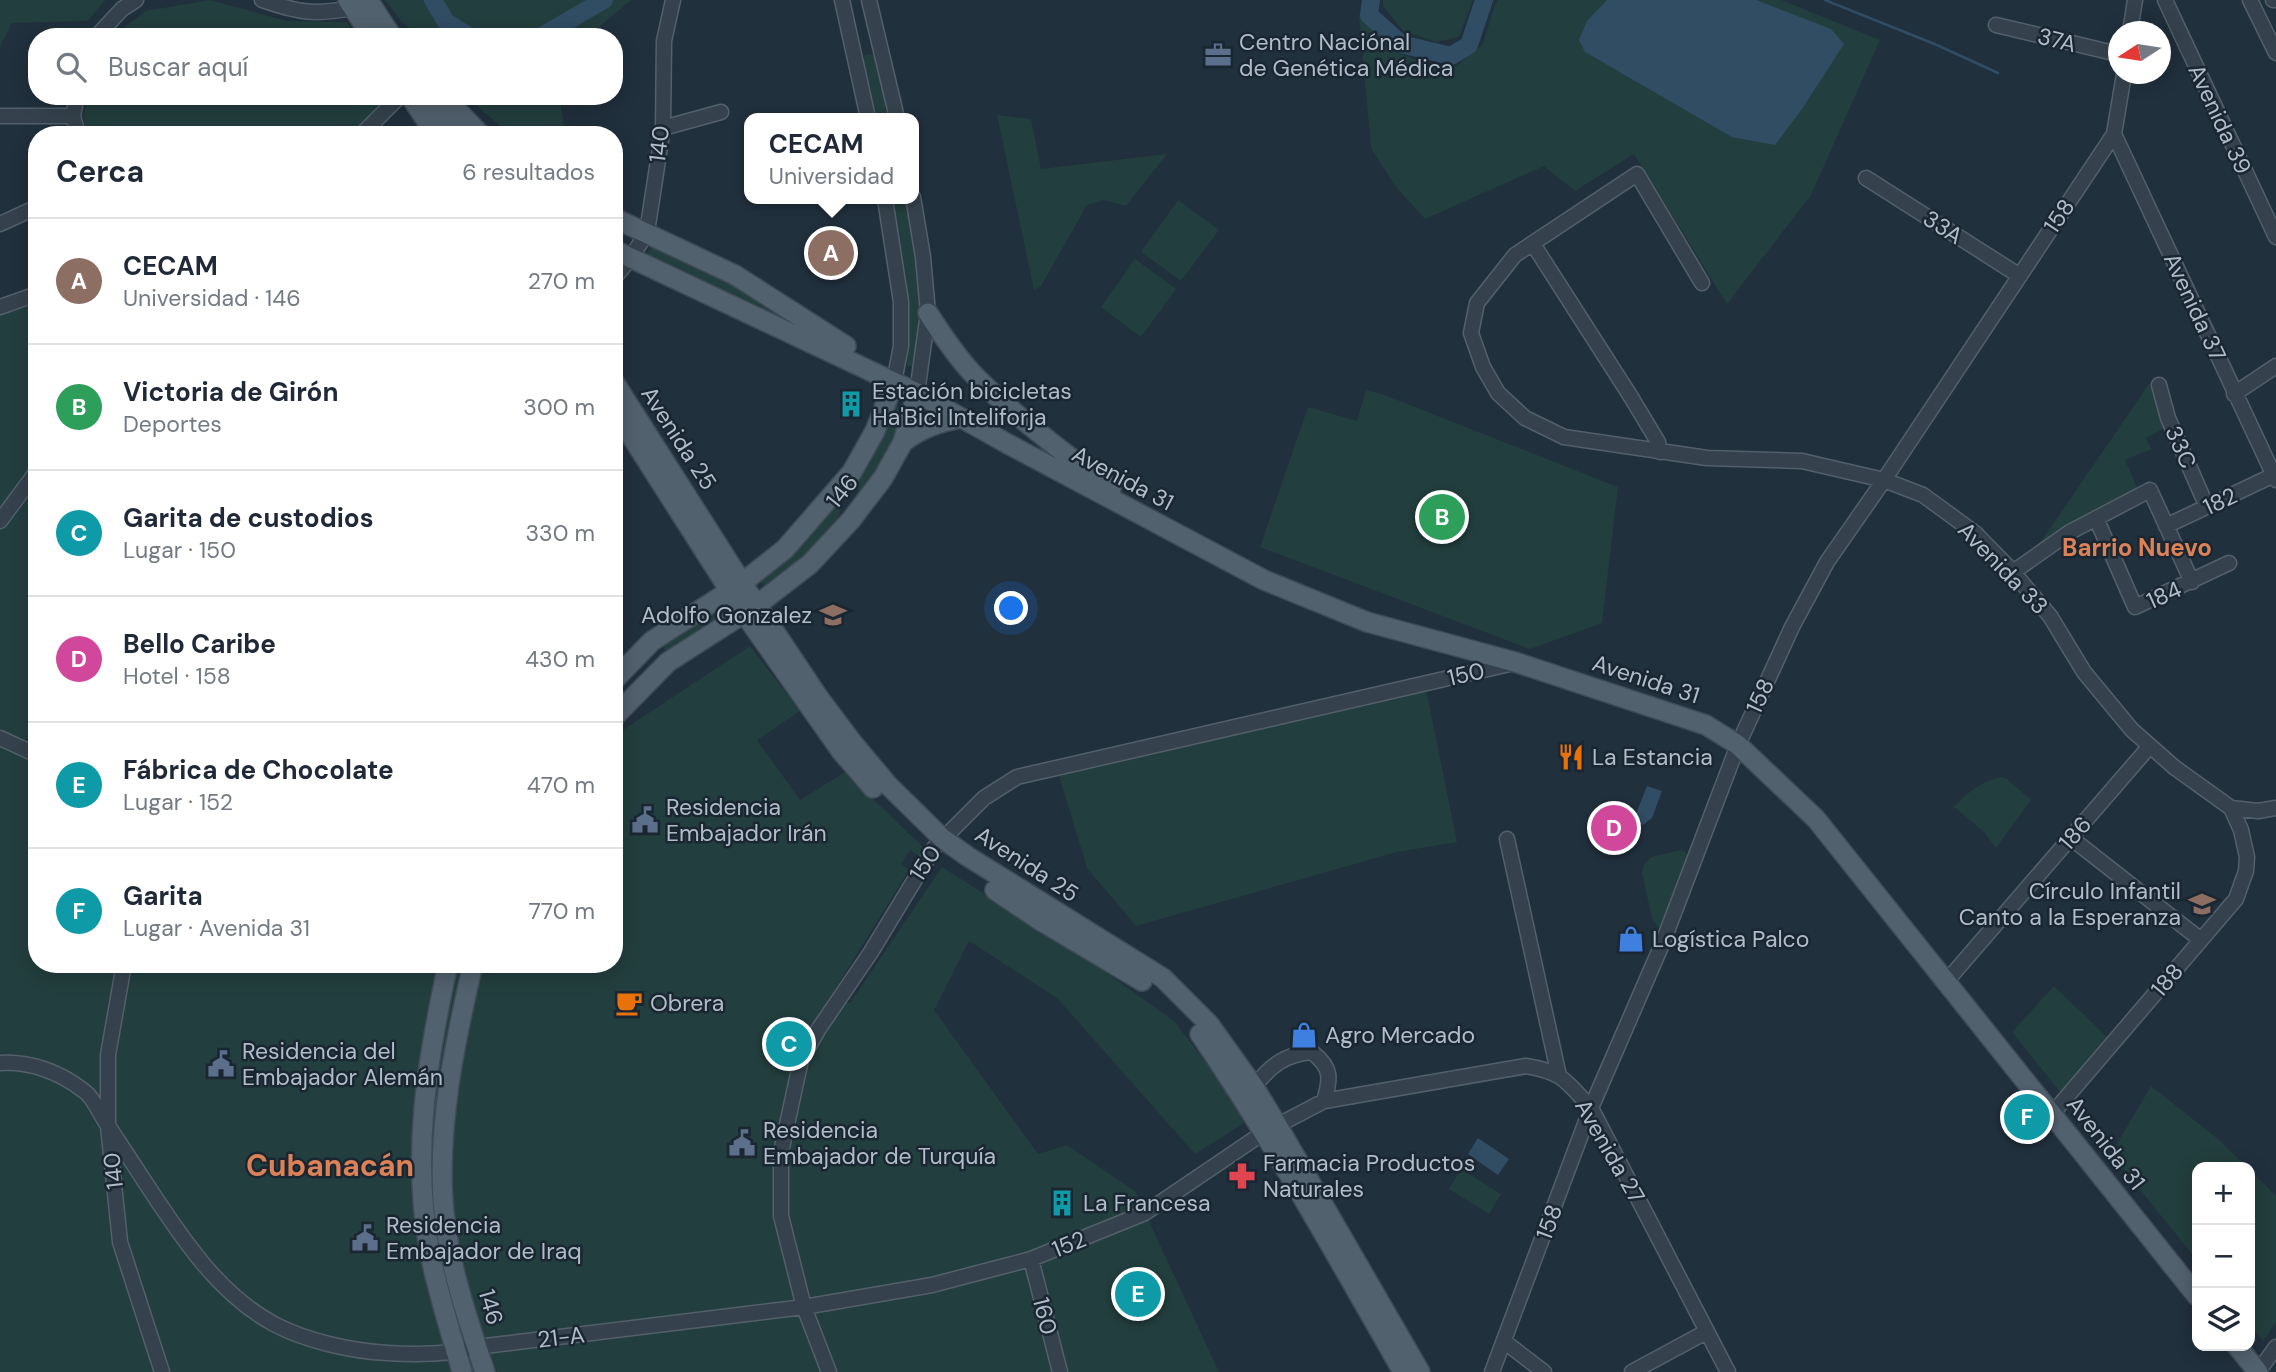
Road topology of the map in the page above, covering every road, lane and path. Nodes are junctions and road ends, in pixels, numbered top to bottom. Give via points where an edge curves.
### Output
1 (136, 0) edge
2 (262, 0) edge
3 (673, 0) edge
4 (842, 0) edge
5 (869, 0) edge
6 (2135, 0) edge
7 (2165, 0) edge
8 (2250, 0) edge
9 (356, 3) edge
10 (2132, 21) edge
11 (1996, 25) dead end
12 (104, 28) edge
13 (379, 28) edge
14 (879, 40) junction
15 (853, 47) junction
16 (2108, 51) edge
17 (2276, 53) edge
18 (2122, 84) edge
19 (76, 105) edge
20 (391, 105) edge
21 (416, 105) edge
22 (437, 105) edge
23 (452, 105) edge
24 (721, 112) dead end
25 (868, 113) edge
26 (896, 113) edge
27 (0, 116) edge
28 (74, 116) junction
29 (76, 126) edge
30 (370, 126) edge
31 (430, 126) edge
32 (450, 126) edge
33 (472, 126) edge
34 (663, 128) junction
35 (2114, 134) junction
36 (1866, 178) dead end
37 (886, 204) edge
38 (914, 204) edge
39 (28, 212) edge
40 (623, 222) edge
41 (0, 224) edge
42 (647, 232) junction
43 (2276, 237) edge
44 (1533, 244) junction
45 (623, 254) edge
46 (2020, 276) junction
47 (1702, 284) dead end
48 (28, 297) edge
49 (0, 307) edge
50 (928, 313) junction
51 (2276, 366) edge
52 (888, 379) junction
53 (2159, 386) dead end
54 (917, 393) junction
55 (2234, 394) junction
56 (623, 397) edge
57 (962, 418) junction
58 (623, 422) edge
59 (903, 442) junction
60 (1660, 452) junction
61 (2274, 471) edge
62 (1884, 480) junction
63 (28, 483) edge
64 (830, 497) junction
65 (2207, 507) junction
66 (2096, 517) junction
67 (851, 520) junction
68 (1151, 520) junction
69 (0, 521) edge
70 (2166, 526) junction
71 (2230, 563) dead end
72 (2012, 572) junction
73 (2192, 582) junction
74 (736, 587) junction
75 (750, 609) junction
76 (652, 641) junction
77 (668, 662) junction
78 (1516, 663) junction
79 (623, 671) edge
80 (623, 708) edge
81 (0, 738) edge
82 (1738, 745) junction
83 (2149, 747) junction
84 (28, 751) edge
85 (2231, 808) junction
86 (2276, 808) edge
87 (2258, 811) junction
88 (2241, 830) junction
89 (2071, 838) junction
90 (1507, 839) dead end
91 (938, 843) junction
92 (2201, 940) junction
93 (122, 973) edge
94 (446, 973) edge
95 (470, 973) edge
96 (1945, 982) junction
97 (0, 1063) edge
98 (1559, 1076) junction
99 (1254, 1087) junction
100 (1324, 1101) junction
101 (1591, 1108) junction
102 (2052, 1114) junction
103 (108, 1126) junction
104 (1270, 1129) junction
105 (420, 1140) junction
106 (443, 1141) junction
107 (1031, 1259) junction
108 (2192, 1290) edge
109 (804, 1307) junction
110 (1706, 1332) junction
111 (1505, 1342) junction
112 (477, 1347) junction
113 (2276, 1347) edge
114 (2241, 1351) edge
115 (456, 1352) junction
116 (162, 1372) edge
117 (461, 1372) edge
118 (485, 1372) edge
119 (829, 1372) edge
120 (1059, 1372) edge
121 (1403, 1372) edge
122 (1420, 1372) edge
123 (1492, 1372) edge
124 (1544, 1372) edge
125 (1632, 1372) edge
126 (1728, 1372) edge
127 (2258, 1372) edge

1 - 12 street
2 - 9 street via 291,10 321,13
3 - 34 street, 140 via 664,41
4 - 15 street
5 - 14 street
6 - 10 street
7 - 43 street, Avenida 39
8 - 17 street
9 - 13 main road
11 - 16 street, 37A
14 - 15 street
14 - 26 street
15 - 25 street
18 - 35 street, 158
19 - 28 street
20 - 30 street
21 - 31 main road
22 - 32 main road
23 - 33 main road
24 - 34 street
27 - 28 street
28 - 29 street
34 - 42 street, 140
35 - 46 street, 158
35 - 55 street, Avenida 37
36 - 46 street, 33A
37 - 52 street, 146 via 901,302 901,346
38 - 50 street, 146
39 - 41 street
40 - 42 main road, Avenida 31
42 - 45 street, 140
42 - 52 main road, Avenida 31 via 735,275 846,346
44 - 47 street via 1637,174
44 - 60 street via 1631,397
44 - 60 street, Avenida 33 via 1515,255 1477,303 1471,333 1497,393 1525,418 1564,437
45 - 52 main road, Avenida 31
46 - 62 street, 158
48 - 49 street
50 - 54 street, 146
50 - 68 main road via 974,376
51 - 55 street
52 - 54 main road, Avenida 31
52 - 64 main road, 146 via 874,431 852,472
53 - 65 street, 33C
54 - 57 main road, Avenida 31
54 - 59 main road, 146
55 - 61 street, Avenida 37
56 - 74 main road, Avenida 25
57 - 59 main road via 929,426
57 - 68 main road, Avenida 31
58 - 74 main road, Avenida 25
59 - 67 main road, 146
60 - 62 street, Avenida 33 via 1802,461
61 - 65 street, 182
62 - 72 street, Avenida 33 via 1923,495 1944,510 1975,533
62 - 82 street, 158 via 1827,562
63 - 69 street
64 - 67 main road via 841,495 849,500
64 - 74 main road, 146 via 785,549
65 - 70 street, 182
66 - 70 street via 2150,490
66 - 72 street
66 - 73 street, 184 via 2135,607
67 - 75 main road, 146 via 810,564
68 - 78 main road, Avenida 31 via 1264,580 1367,622
70 - 73 street
71 - 73 street, 184
72 - 83 street, Avenida 33 via 2050,616 2084,672
74 - 75 main road, Avenida 25
74 - 76 main road, 146
75 - 77 main road, 146
75 - 91 main road, Avenida 25 via 841,751 880,795
76 - 77 main road via 654,656
76 - 79 main road, 146
77 - 80 main road, 146
78 - 82 main road, Avenida 31 via 1706,725
78 - 91 street, 150 via 1017,777 984,798
81 - 84 street
82 - 96 main road, Avenida 31 via 1816,819
82 - 101 street, 158 via 1663,942
83 - 85 street, Avenida 33
83 - 89 street, 186
85 - 87 street
85 - 88 street, Avenida 33
86 - 87 street
87 - 88 street
88 - 92 street, 188 via 2246,871 2236,899
89 - 92 street
89 - 96 street, 186
90 - 98 street, Avenida 27
91 - 99 main road, Avenida 25 via 1163,978 1209,1024
91 - 104 main road, Avenida 25 via 1038,919 1154,988 1200,1033
91 - 109 street, 150 via 801,1060 780,1167 782,1216
92 - 102 street, 188
93 - 103 street, 140 via 108,1055
94 - 105 main road, 146 via 430,1045
95 - 106 main road, 146 via 455,1041
96 - 102 main road, Avenida 31
97 - 103 street, 21-A via 50,1070 86,1092
98 - 100 street, 152 via 1526,1066
98 - 101 street, Avenida 27
99 - 100 street via 1266,1070 1283,1059 1312,1052 1326,1063 1330,1083
99 - 104 main road, Avenida 25
100 - 104 street, 152
101 - 110 street, Avenida 27
101 - 111 street, 158
102 - 108 main road, Avenida 31
103 - 115 street, 21-A via 187,1243 226,1287 274,1325 360,1351
103 - 116 street, 140 via 120,1242
104 - 107 street, 152 via 1145,1213
104 - 121 main road, Avenida 25
104 - 122 main road, Avenida 25
105 - 106 main road
105 - 115 main road, 146 via 430,1254
106 - 112 main road, 146 via 443,1202 451,1258
107 - 109 street, 21-A via 932,1285
107 - 120 street, 160
109 - 112 street, 21-A
109 - 119 street, 150
110 - 125 street
110 - 126 street, Avenida 27
111 - 123 street, 158
111 - 124 street
112 - 115 street, 21-A
112 - 118 main road, 146
113 - 127 street
114 - 127 main road
115 - 117 main road, 146

